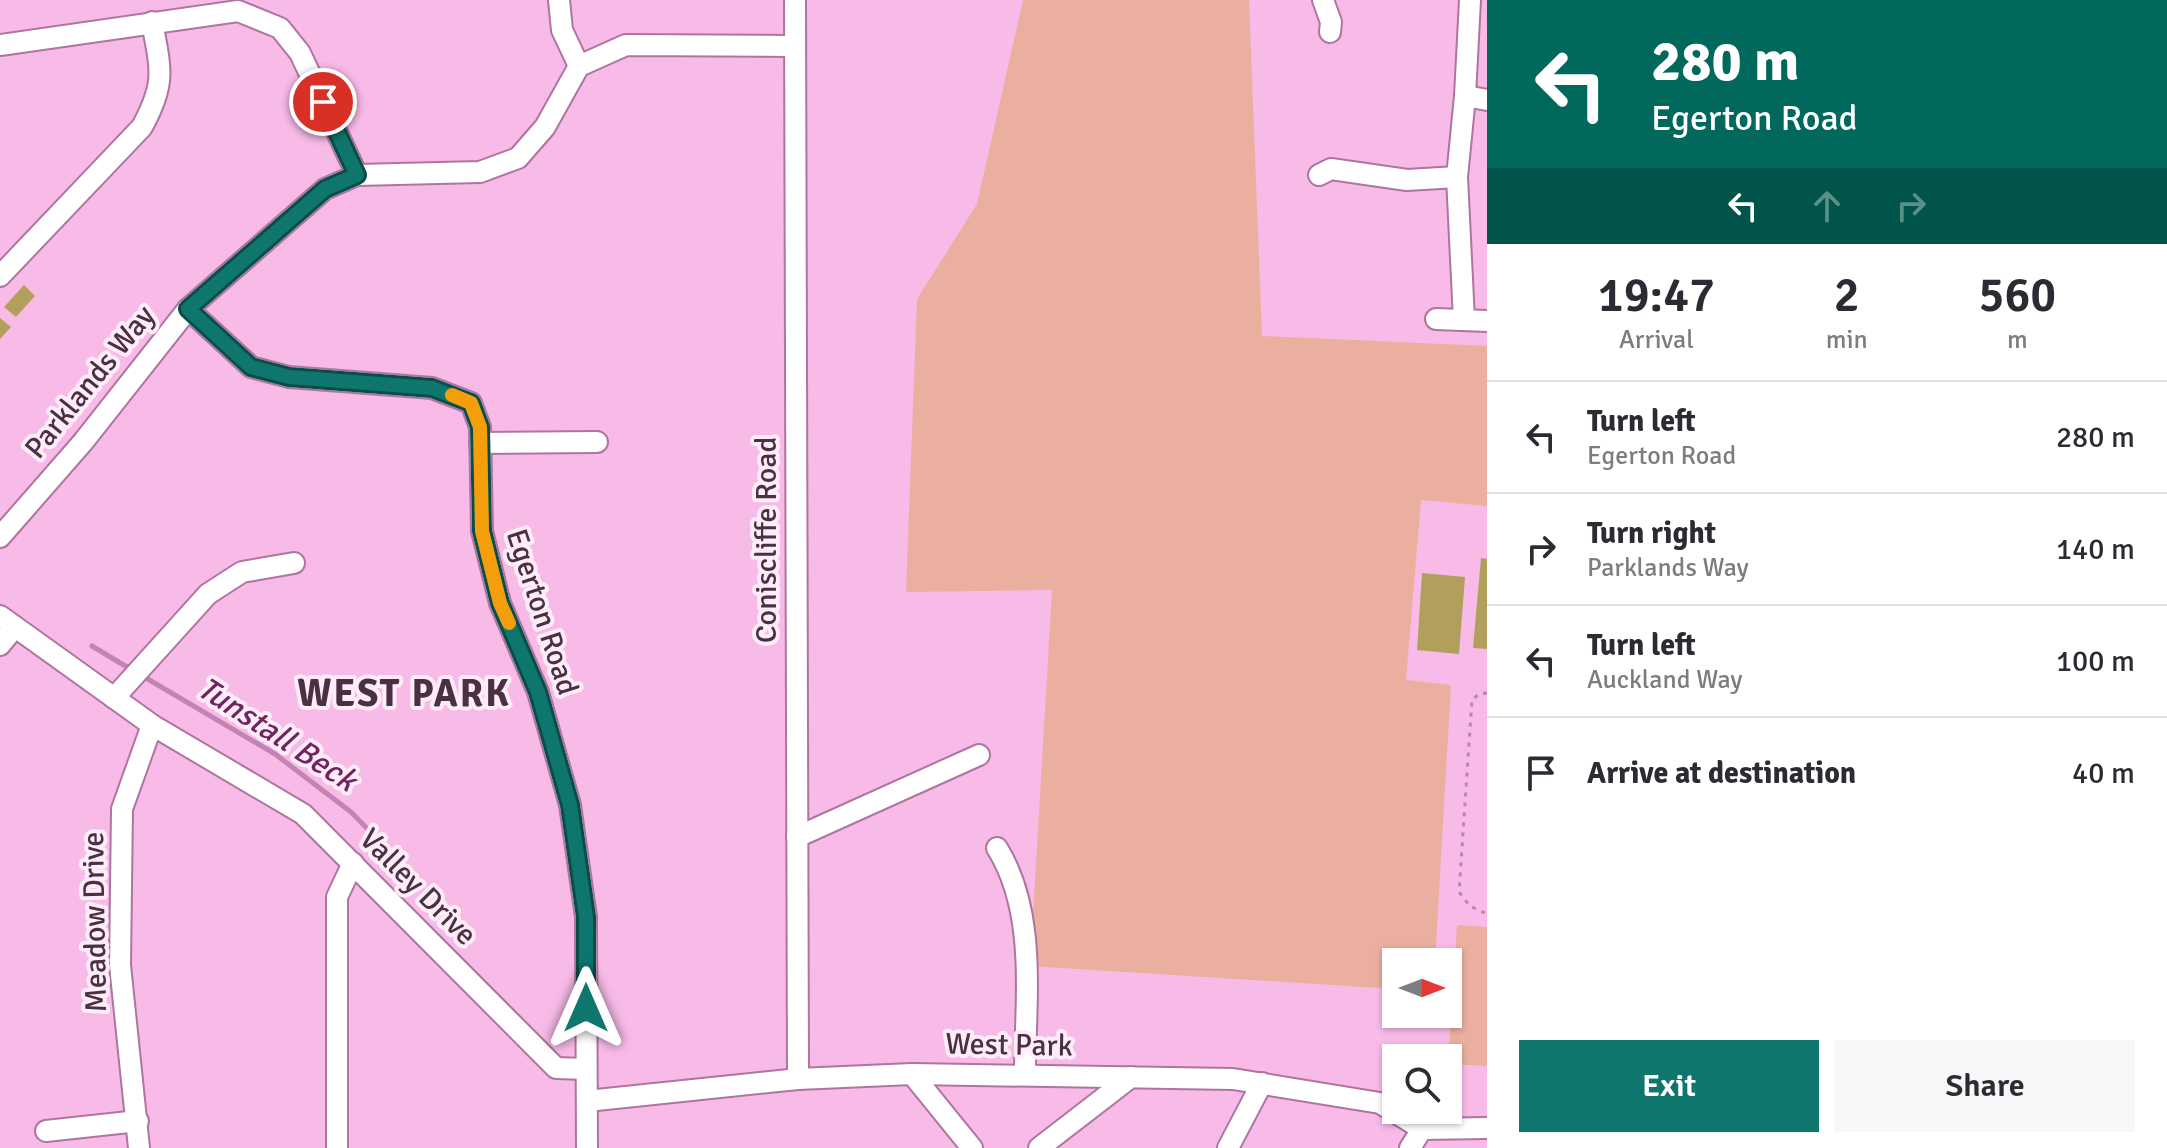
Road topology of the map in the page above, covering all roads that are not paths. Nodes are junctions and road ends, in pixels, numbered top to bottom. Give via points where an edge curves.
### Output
1 (559, 0) edge
2 (795, 0) edge
3 (1323, 0) edge
4 (1470, 0) edge
5 (152, 22) junction
6 (1330, 32) dead end
7 (0, 45) edge
8 (794, 46) junction
9 (579, 66) junction
10 (1465, 96) junction
11 (1487, 100) edge
12 (357, 175) junction
13 (1319, 175) dead end
14 (1457, 177) junction
15 (0, 276) edge
16 (188, 309) junction
17 (1436, 319) dead end
18 (1464, 320) junction
19 (1487, 321) edge
20 (597, 442) dead end
21 (480, 443) junction
22 (0, 537) edge
23 (294, 563) dead end
24 (7, 622) edge
25 (0, 645) edge
26 (114, 698) junction
27 (152, 725) junction
28 (979, 755) dead end
29 (797, 837) junction
30 (997, 848) dead end
31 (353, 863) junction
32 (586, 1069) junction
33 (912, 1074) junction
34 (1025, 1075) junction
35 (1131, 1077) junction
36 (798, 1079) junction
37 (1262, 1083) junction
38 (587, 1101) junction
39 (138, 1121) junction
40 (1487, 1128) edge
41 (1422, 1129) junction
42 (46, 1131) dead end
43 (139, 1148) edge
44 (337, 1148) edge
45 (587, 1148) edge
46 (972, 1148) edge
47 (1039, 1148) edge
48 (1228, 1148) edge
49 (1410, 1148) edge

1 - 9 street via 562,30
2 - 8 street, Coniscliffe Road
3 - 6 street
4 - 10 street
5 - 7 street
5 - 12 street via 238,11 280,28 300,53
5 - 15 street via 162,76 142,127
8 - 9 street via 626,45
8 - 29 street, Coniscliffe Road
9 - 12 street, Parklands Way via 545,127 518,158 480,172
10 - 11 street
10 - 14 street
12 - 16 street, Parklands Way via 325,189
13 - 14 street via 1331,169 1407,180
14 - 18 street
16 - 21 street, Egerton Road via 251,367 289,377 432,388 471,403
16 - 22 street, Parklands Way
17 - 18 street
18 - 19 street
20 - 21 street
21 - 32 street, Egerton Road via 482,531 500,603 538,692 570,805 586,917
23 - 26 street via 242,572 208,594
24 - 25 street
24 - 26 street, Valley Drive
26 - 27 street, Valley Drive
27 - 31 street, Valley Drive via 303,814
27 - 39 street, Meadow Drive via 122,809 120,965
28 - 29 street
29 - 36 street, Coniscliffe Road
30 - 34 street via 1020,900
31 - 32 street, Valley Drive via 556,1068
31 - 44 street via 337,897
32 - 38 street, Egerton Road
33 - 34 street, West Park
33 - 36 street, West Park
33 - 46 street
34 - 35 street, West Park
35 - 37 street, West Park
35 - 47 street
36 - 38 street, West Park
37 - 41 street, West Park via 1380,1103
37 - 48 street
38 - 45 street, Egerton Road
39 - 42 street
39 - 43 street, Meadow Drive
40 - 41 street
41 - 49 street

